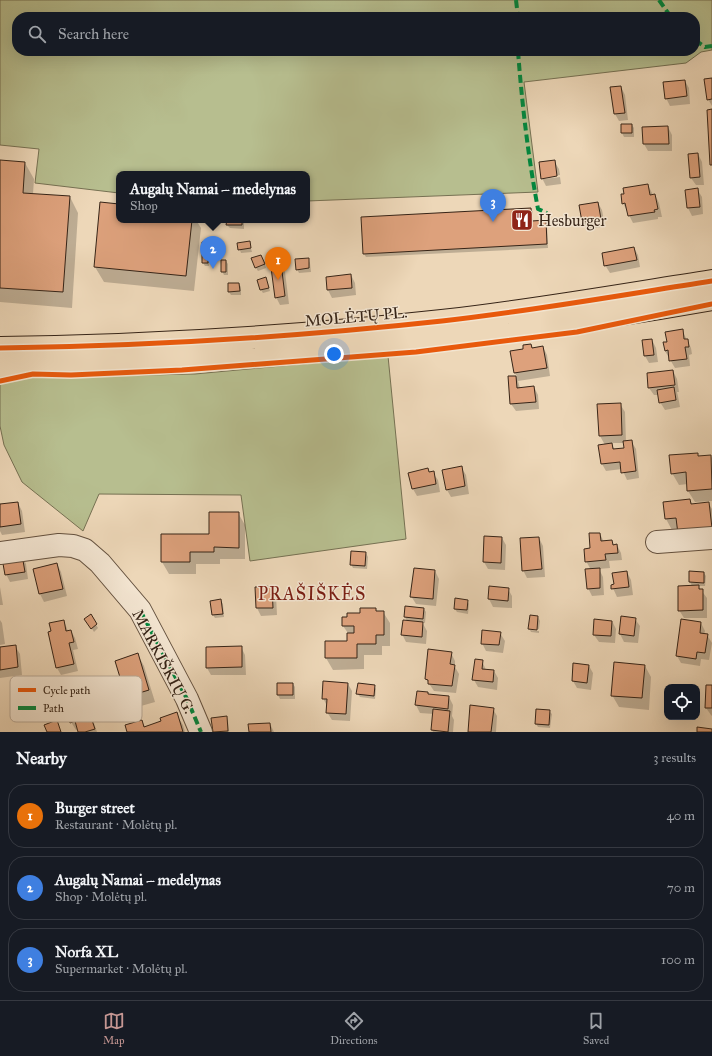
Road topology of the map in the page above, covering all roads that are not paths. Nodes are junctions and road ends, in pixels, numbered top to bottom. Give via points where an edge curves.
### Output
1 (712, 281) edge
2 (712, 299) edge
3 (0, 348) edge
4 (0, 366) edge
5 (712, 538) edge
6 (658, 542) dead end
7 (0, 553) edge
8 (201, 732) edge

1 - 3 highway, MOLĖTŲ PL. via 520,311 362,329 193,342
2 - 4 highway, MOLĖTŲ PL. via 575,321 353,348 205,359
5 - 6 street
7 - 8 street, MARKIŠKIŲ G. via 73,546 85,550 100,563 140,610 187,699

